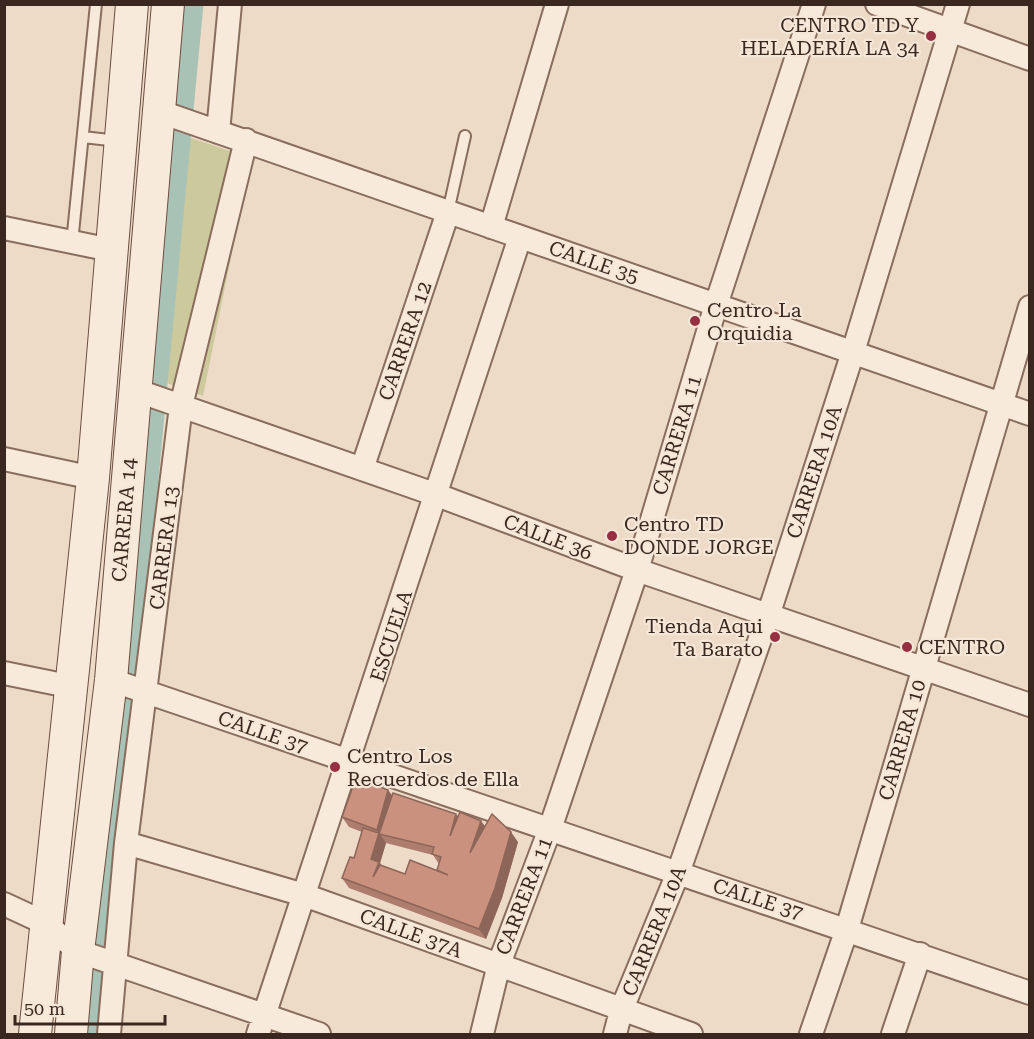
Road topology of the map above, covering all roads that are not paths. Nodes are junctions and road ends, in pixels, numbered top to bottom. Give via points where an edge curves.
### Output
1 (96, 4) edge
2 (132, 4) edge
3 (168, 4) edge
4 (230, 4) edge
5 (557, 4) edge
6 (814, 4) edge
7 (877, 4) edge
8 (958, 4) edge
9 (951, 30) junction
10 (1029, 59) edge
11 (166, 114) junction
12 (209, 128) junction
13 (465, 136) dead end
14 (83, 137) junction
15 (246, 140) junction
16 (119, 141) junction
17 (448, 212) junction
18 (491, 227) junction
19 (4, 228) edge
20 (520, 237) junction
21 (72, 243) junction
22 (111, 250) junction
23 (716, 305) junction
24 (1029, 307) edge
25 (853, 352) junction
26 (142, 392) junction
27 (1001, 404) junction
28 (179, 405) junction
29 (1029, 414) edge
30 (4, 459) edge
31 (362, 470) junction
32 (93, 477) junction
33 (437, 495) junction
34 (637, 570) junction
35 (768, 616) junction
36 (923, 669) junction
37 (4, 673) edge
38 (117, 682) junction
39 (73, 687) junction
40 (146, 692) junction
41 (1029, 705) edge
42 (350, 761) junction
43 (550, 829) junction
44 (126, 843) junction
45 (678, 873) junction
46 (304, 895) junction
47 (4, 904) edge
48 (45, 923) junction
49 (847, 929) junction
50 (920, 954) junction
51 (99, 958) junction
52 (498, 964) junction
53 (1029, 993) edge
54 (621, 1011) junction
55 (262, 1025) edge
56 (34, 1035) edge
57 (71, 1035) edge
58 (109, 1035) edge
59 (319, 1035) edge
60 (482, 1035) edge
61 (615, 1035) edge
62 (691, 1035) edge
63 (811, 1035) edge
64 (893, 1035) edge

1 - 14 lane
2 - 16 main road, CARRERA 14
3 - 11 main road, CARRERA 14
4 - 12 street
5 - 18 street
6 - 23 street, CARRERA 11
7 - 9 street
8 - 9 street, CARRERA 10A
9 - 10 street
9 - 25 street, CARRERA 10A
11 - 12 street, CALLE 35
11 - 26 main road, CARRERA 14
12 - 15 street, CALLE 35
13 - 17 lane
14 - 16 lane
14 - 21 lane
15 - 17 street, CALLE 35
15 - 28 street, CARRERA 13
16 - 22 main road, CARRERA 14
17 - 18 street, CALLE 35
17 - 31 street, CARRERA 12
18 - 20 street, CALLE 35
19 - 21 street
20 - 23 street, CALLE 35
20 - 33 street, ESCUELA
21 - 22 street
22 - 32 main road, CARRERA 14
23 - 25 street, CALLE 35
23 - 34 street, CARRERA 11
24 - 27 street, CARRERA 10
25 - 27 street, CALLE 35
25 - 35 street, CARRERA 10A
26 - 28 street, CALLE 36
26 - 38 main road, CARRERA 14
27 - 29 street, CALLE 35
27 - 36 street, CARRERA 10
28 - 31 street, CALLE 36
28 - 40 street, CARRERA 13
30 - 32 street
31 - 33 street, CALLE 36
32 - 39 main road, CARRERA 14
33 - 34 street, CALLE 36
33 - 42 street, ESCUELA
34 - 35 street, CALLE 36
34 - 43 street, CARRERA 11
35 - 36 street, CALLE 36
35 - 45 street, CARRERA 10A
36 - 41 street, CALLE 36
36 - 49 street, CARRERA 10
37 - 39 street
38 - 40 street, CALLE 37
38 - 51 main road, CARRERA 14
39 - 48 main road, CARRERA 14
40 - 42 street, CALLE 37
40 - 44 street, CARRERA 13
42 - 43 street, CALLE 37
42 - 46 street, ESCUELA
43 - 45 street, CALLE 37
43 - 52 street, CARRERA 11
44 - 46 street, CALLE 37A
44 - 51 street, CARRERA 13
45 - 49 street, CALLE 37
45 - 54 street, CARRERA 10A
46 - 52 street, CALLE 37A
46 - 55 street, ESCUELA
47 - 48 street
48 - 51 street
48 - 56 main road, CARRERA 14
49 - 50 street, CALLE 37
49 - 63 street, CARRERA 10
50 - 53 street, CALLE 37
50 - 64 street
51 - 55 street
51 - 57 main road, CARRERA 14
51 - 58 street, CARRERA 13
52 - 54 street, CALLE 37A
52 - 60 street, CARRERA 11
54 - 61 street, CARRERA 10A
54 - 62 street, CALLE 37A
55 - 59 street

